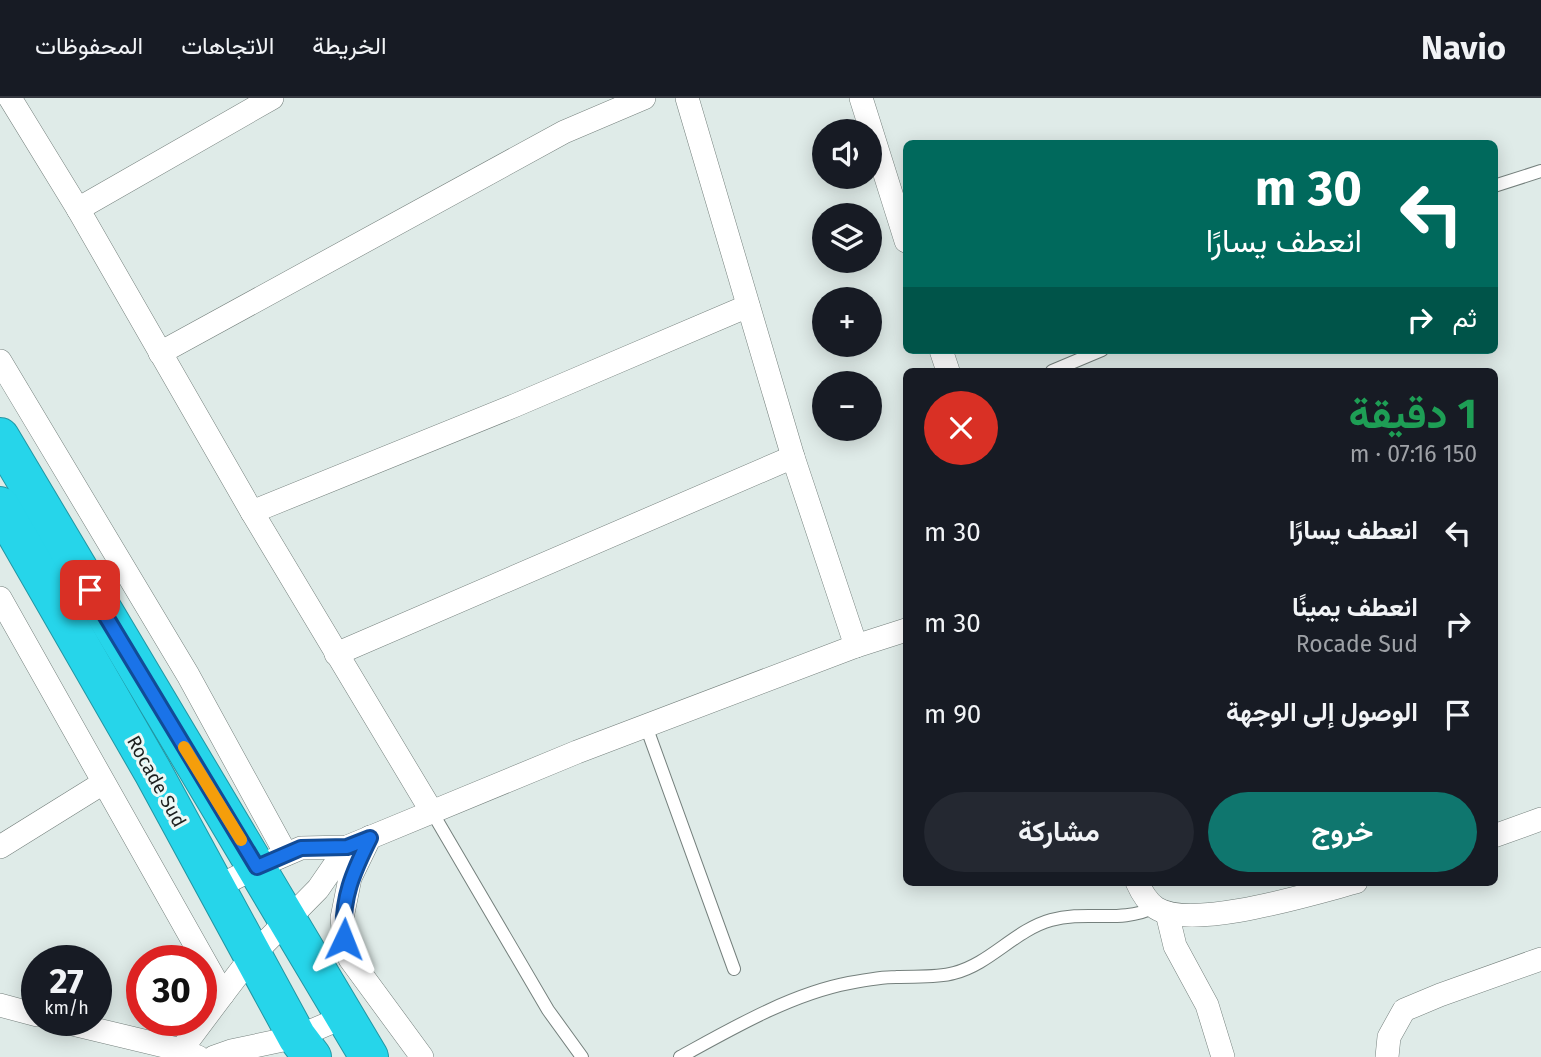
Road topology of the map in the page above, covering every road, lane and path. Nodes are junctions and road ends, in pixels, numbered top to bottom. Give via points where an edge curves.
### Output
1 (10, 98) edge
2 (272, 98) edge
3 (644, 98) edge
4 (687, 98) edge
5 (861, 98) edge
6 (1541, 171) edge
7 (1498, 185) edge
8 (78, 209) junction
9 (903, 231) edge
10 (748, 306) junction
11 (160, 353) junction
12 (1092, 354) edge
13 (0, 361) edge
14 (1059, 368) edge
15 (0, 437) edge
16 (793, 457) junction
17 (0, 506) edge
18 (252, 512) junction
19 (0, 598) edge
20 (903, 631) edge
21 (856, 646) junction
22 (336, 654) junction
23 (646, 726) junction
24 (103, 783) junction
25 (432, 812) junction
26 (1541, 819) edge
27 (1498, 835) edge
28 (370, 838) junction
29 (0, 846) edge
30 (347, 847) junction
31 (272, 860) junction
32 (1139, 886) edge
33 (1340, 886) edge
34 (215, 888) junction
35 (1161, 910) junction
36 (286, 919) junction
37 (252, 956) junction
38 (1541, 959) edge
39 (734, 969) dead end
40 (223, 994) junction
41 (0, 1005) edge
42 (21, 1011) edge
43 (344, 1017) junction
44 (112, 1034) edge
45 (304, 1047) edge
46 (190, 1054) edge
47 (214, 1057) edge
48 (369, 1057) edge
49 (422, 1057) edge
50 (582, 1057) edge
51 (680, 1057) edge
52 (1223, 1057) edge
53 (1387, 1057) edge

1 - 8 street
2 - 8 street
3 - 11 street via 564,132
4 - 10 street
5 - 9 street
6 - 7 lane
8 - 11 street
10 - 16 street
10 - 18 street
11 - 18 street
12 - 14 lane
13 - 31 street via 188,676
15 - 31 highway, Rocade Sud
16 - 21 street
16 - 22 street
17 - 34 highway, Rocade Sud
18 - 22 street
19 - 24 street
20 - 21 street
21 - 23 street
22 - 25 street
23 - 25 street
23 - 39 lane
24 - 29 street
24 - 40 street
25 - 28 street
25 - 50 lane via 548,1010
26 - 27 street
28 - 30 street
28 - 49 street via 350,878 342,918 344,939 350,959
30 - 31 street via 301,848
30 - 36 street via 318,889
31 - 34 street
31 - 36 highway, Rocade Sud
32 - 35 street
33 - 35 street via 1200,916
34 - 37 highway, Rocade Sud
35 - 51 lane via 1113,918 1064,916 1028,930 969,969 936,977 869,979 816,992
35 - 52 street via 1175,947 1207,1005
36 - 37 street
36 - 43 highway, Rocade Sud
37 - 40 street
37 - 45 highway, Rocade Sud
38 - 53 street via 1404,1010 1389,1037
40 - 46 street
41 - 42 street
43 - 45 street
43 - 48 highway, Rocade Sud
44 - 46 street
45 - 47 street via 232,1051

